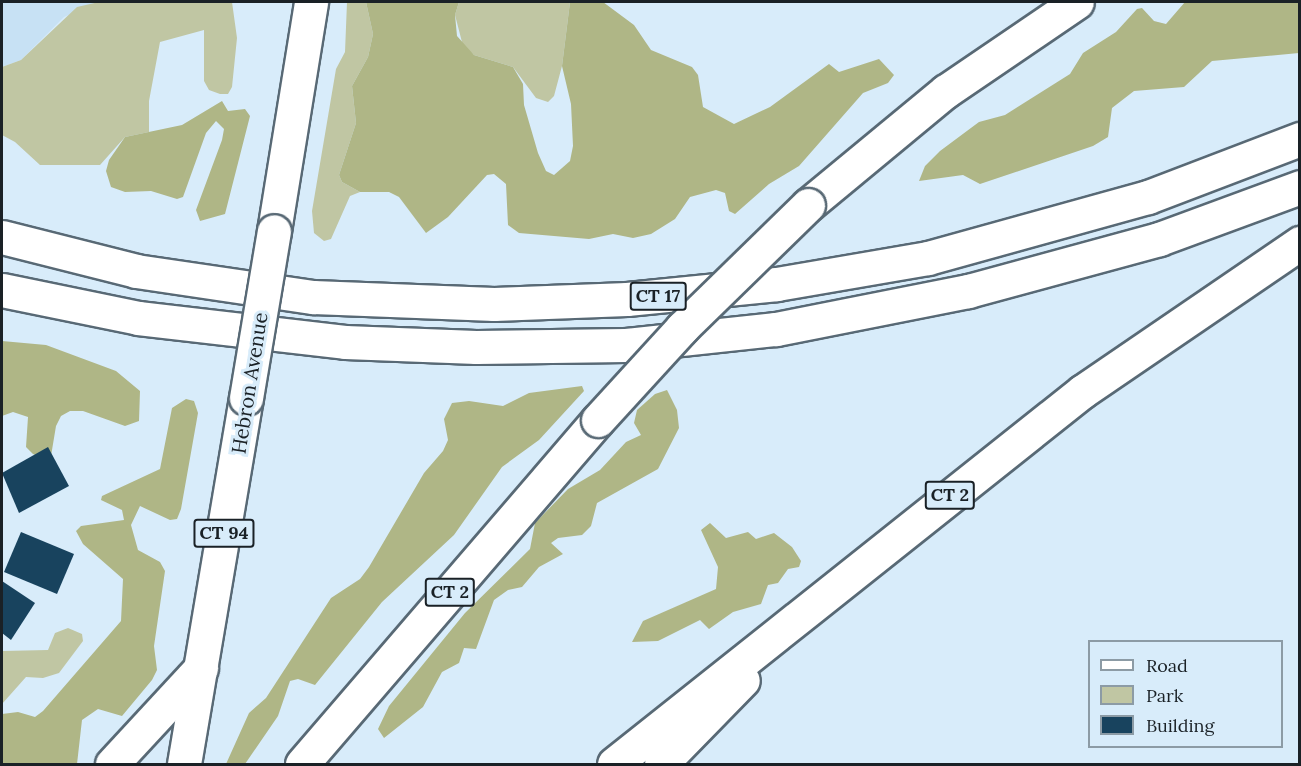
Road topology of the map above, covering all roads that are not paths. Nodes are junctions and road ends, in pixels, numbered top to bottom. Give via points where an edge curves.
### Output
1 (312, 2) edge
2 (1077, 2) edge
3 (1299, 139) edge
4 (1299, 187) edge
5 (2, 237) edge
6 (1299, 243) edge
7 (2, 290) edge
8 (767, 642) junction
9 (201, 668) junction
10 (112, 765) edge
11 (184, 765) edge
12 (302, 765) edge
13 (614, 765) edge
14 (661, 765) edge

1 - 9 main road, Hebron Avenue / CT 94, bridge
2 - 12 main road, CT 2, bridge via 960,81 808,205 682,328 598,420
3 - 5 main road, CT 17 via 1148,197 981,245 798,281 637,298 483,304 313,297 136,271
4 - 7 main road, CT 17 via 1159,239 968,291 776,329 626,345 454,347 290,338 138,318
6 - 8 main road, CT 2 via 1076,397
8 - 13 main road, CT 2
8 - 14 main road via 728,700
9 - 10 main road
9 - 11 main road, Hebron Avenue / CT 94

